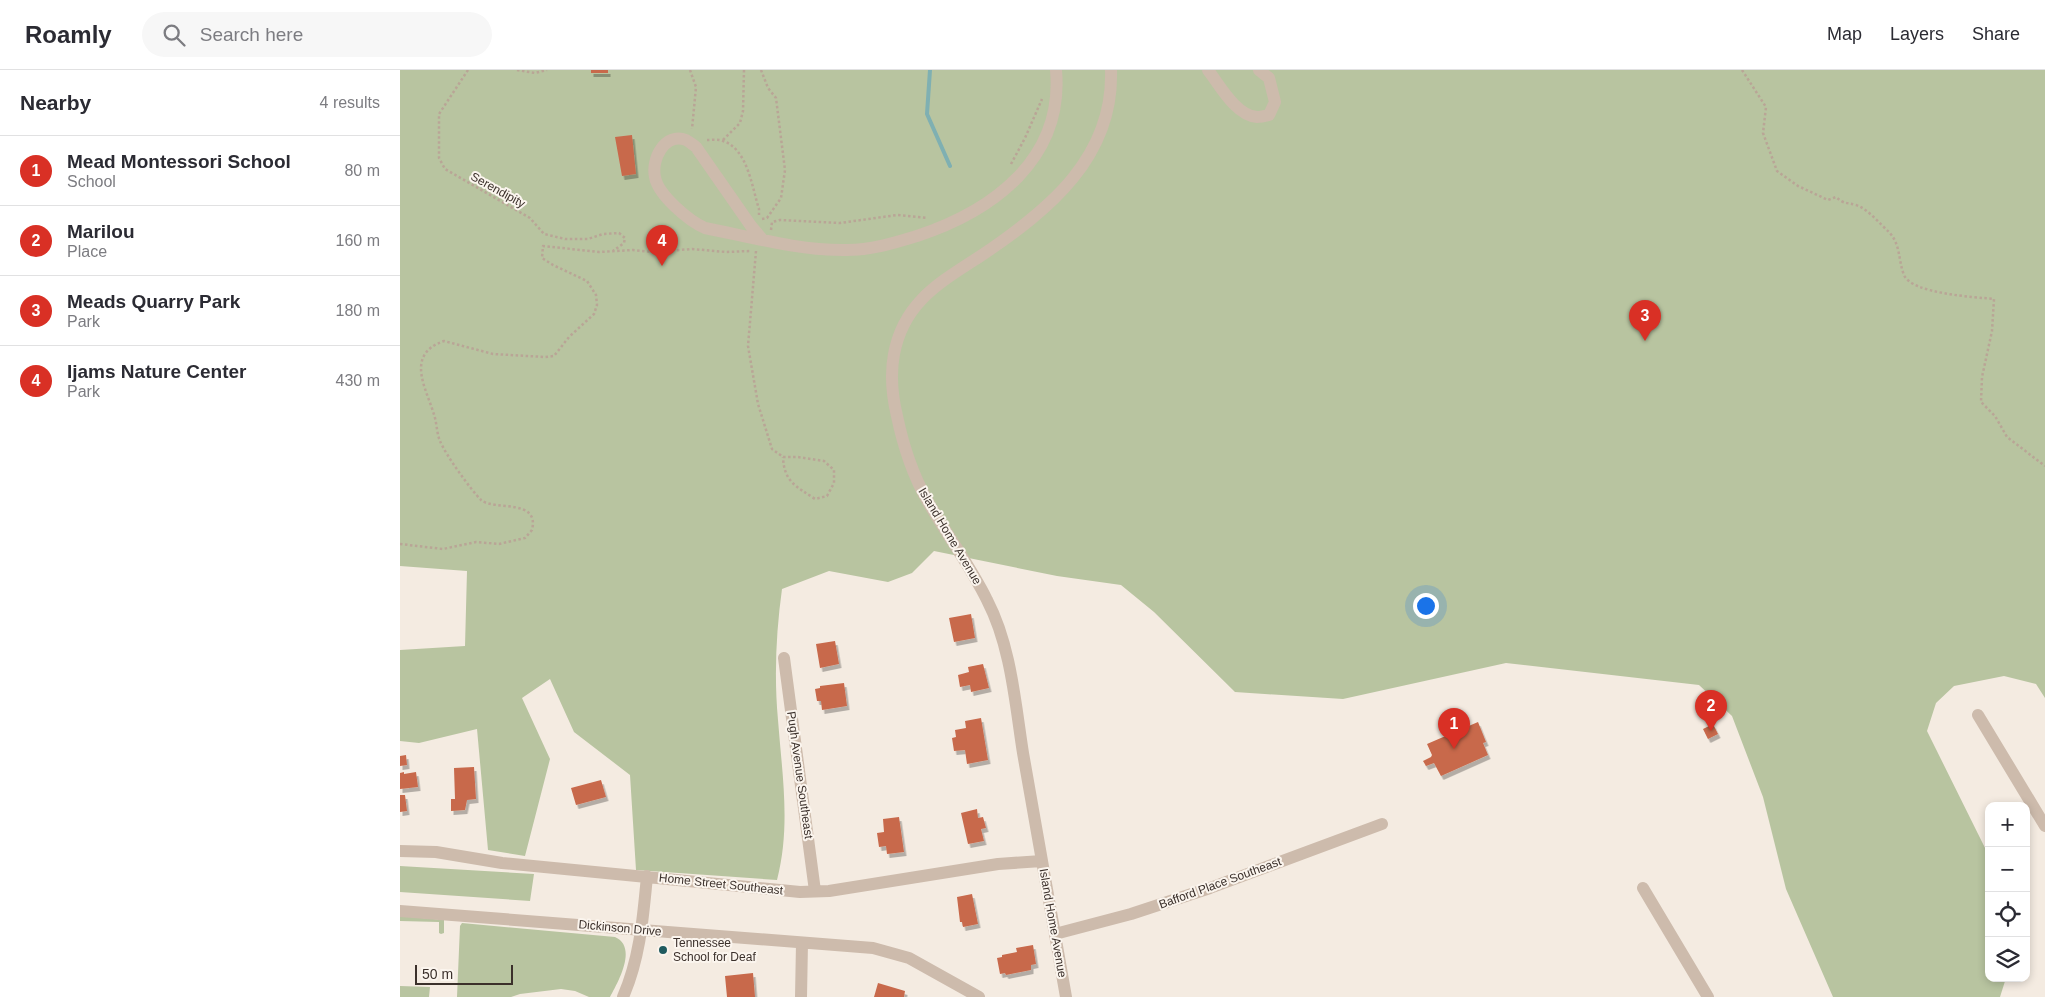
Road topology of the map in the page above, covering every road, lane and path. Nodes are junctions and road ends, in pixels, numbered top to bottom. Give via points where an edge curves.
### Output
1 (468, 70) edge
2 (517, 70) edge
3 (547, 70) edge
4 (690, 70) edge
5 (744, 70) edge
6 (761, 70) edge
7 (1056, 70) edge
8 (1111, 70) edge
9 (1208, 70) edge
10 (1259, 70) edge
11 (1742, 70) edge
12 (1043, 92) dead end
13 (723, 140) junction
14 (696, 144) junction
15 (1010, 165) dead end
16 (766, 218) junction
17 (930, 218) dead end
18 (772, 222) junction
19 (766, 239) junction
20 (613, 251) junction
21 (756, 251) junction
22 (783, 456) junction
23 (2045, 466) edge
24 (400, 544) edge
25 (784, 658) dead end
26 (1978, 715) dead end
27 (1382, 824) dead end
28 (2045, 826) edge
29 (400, 851) edge
30 (1042, 861) junction
31 (647, 876) junction
32 (1643, 888) dead end
33 (816, 891) junction
34 (400, 910) edge
35 (641, 930) junction
36 (1055, 934) junction
37 (802, 944) junction
38 (623, 997) edge
39 (801, 997) edge
40 (979, 997) edge
41 (1066, 997) edge
42 (1708, 997) edge

1 - 20 path, Serendipity via 439,114 439,158 444,169 530,218 544,234 564,239 588,239 619,233 625,238 624,243
2 - 3 path via 535,73
4 - 14 path via 696,87 692,130
5 - 13 path via 740,123
6 - 16 path via 776,98 785,170 781,198
7 - 19 street via 1053,113 1038,150 1015,182 984,204 930,232 883,246 832,250
8 - 30 street, Island Home Avenue via 1105,124 1076,176 1023,225 922,298 903,327 892,366 897,419 914,472 926,499 984,593 1000,631
9 - 10 street via 1241,111 1256,117 1269,115 1275,102 1269,78
11 - 23 path via 1766,107 1763,133 1777,171 1798,186 1828,200 1836,197 1844,204 1857,205 1864,210 1891,234 1898,246 1904,275 1910,282 1945,294 1994,299 1981,402 1995,416 2007,437
12 - 15 path
13 - 14 path
13 - 16 path via 743,160 758,214 760,218
14 - 19 street via 750,226
14 - 19 street via 677,139 668,141 661,148 655,165 657,185 685,216 698,225
16 - 18 path
17 - 18 path via 897,215 840,223
18 - 19 path
19 - 21 path via 769,247
20 - 21 path
20 - 24 path via 586,252 543,246 542,258 587,281 596,295 594,314 554,356 498,355 444,341 429,349 422,362 423,385 440,441 448,454 480,499 526,511 532,520 532,530 525,538 499,544 476,542 443,549
21 - 22 path via 748,346 758,404 772,449
22 - 22 path via 824,461 834,470 834,483 827,496 815,499 790,482
25 - 33 street, Pugh Avenue Southeast
26 - 28 street
27 - 36 street, Bafford Place Southeast via 1210,888
29 - 31 street, Home Street Southeast via 436,852 502,863
30 - 33 street, Home Street Southeast via 998,864
30 - 36 street, Island Home Avenue
31 - 33 street, Home Street Southeast
31 - 35 street
32 - 42 street
34 - 35 street, Dickinson Drive
35 - 37 street, Dickinson Drive
35 - 38 street via 634,973
36 - 41 street, Island Home Avenue
37 - 39 street
37 - 40 street, Dickinson Drive via 873,948 909,958

